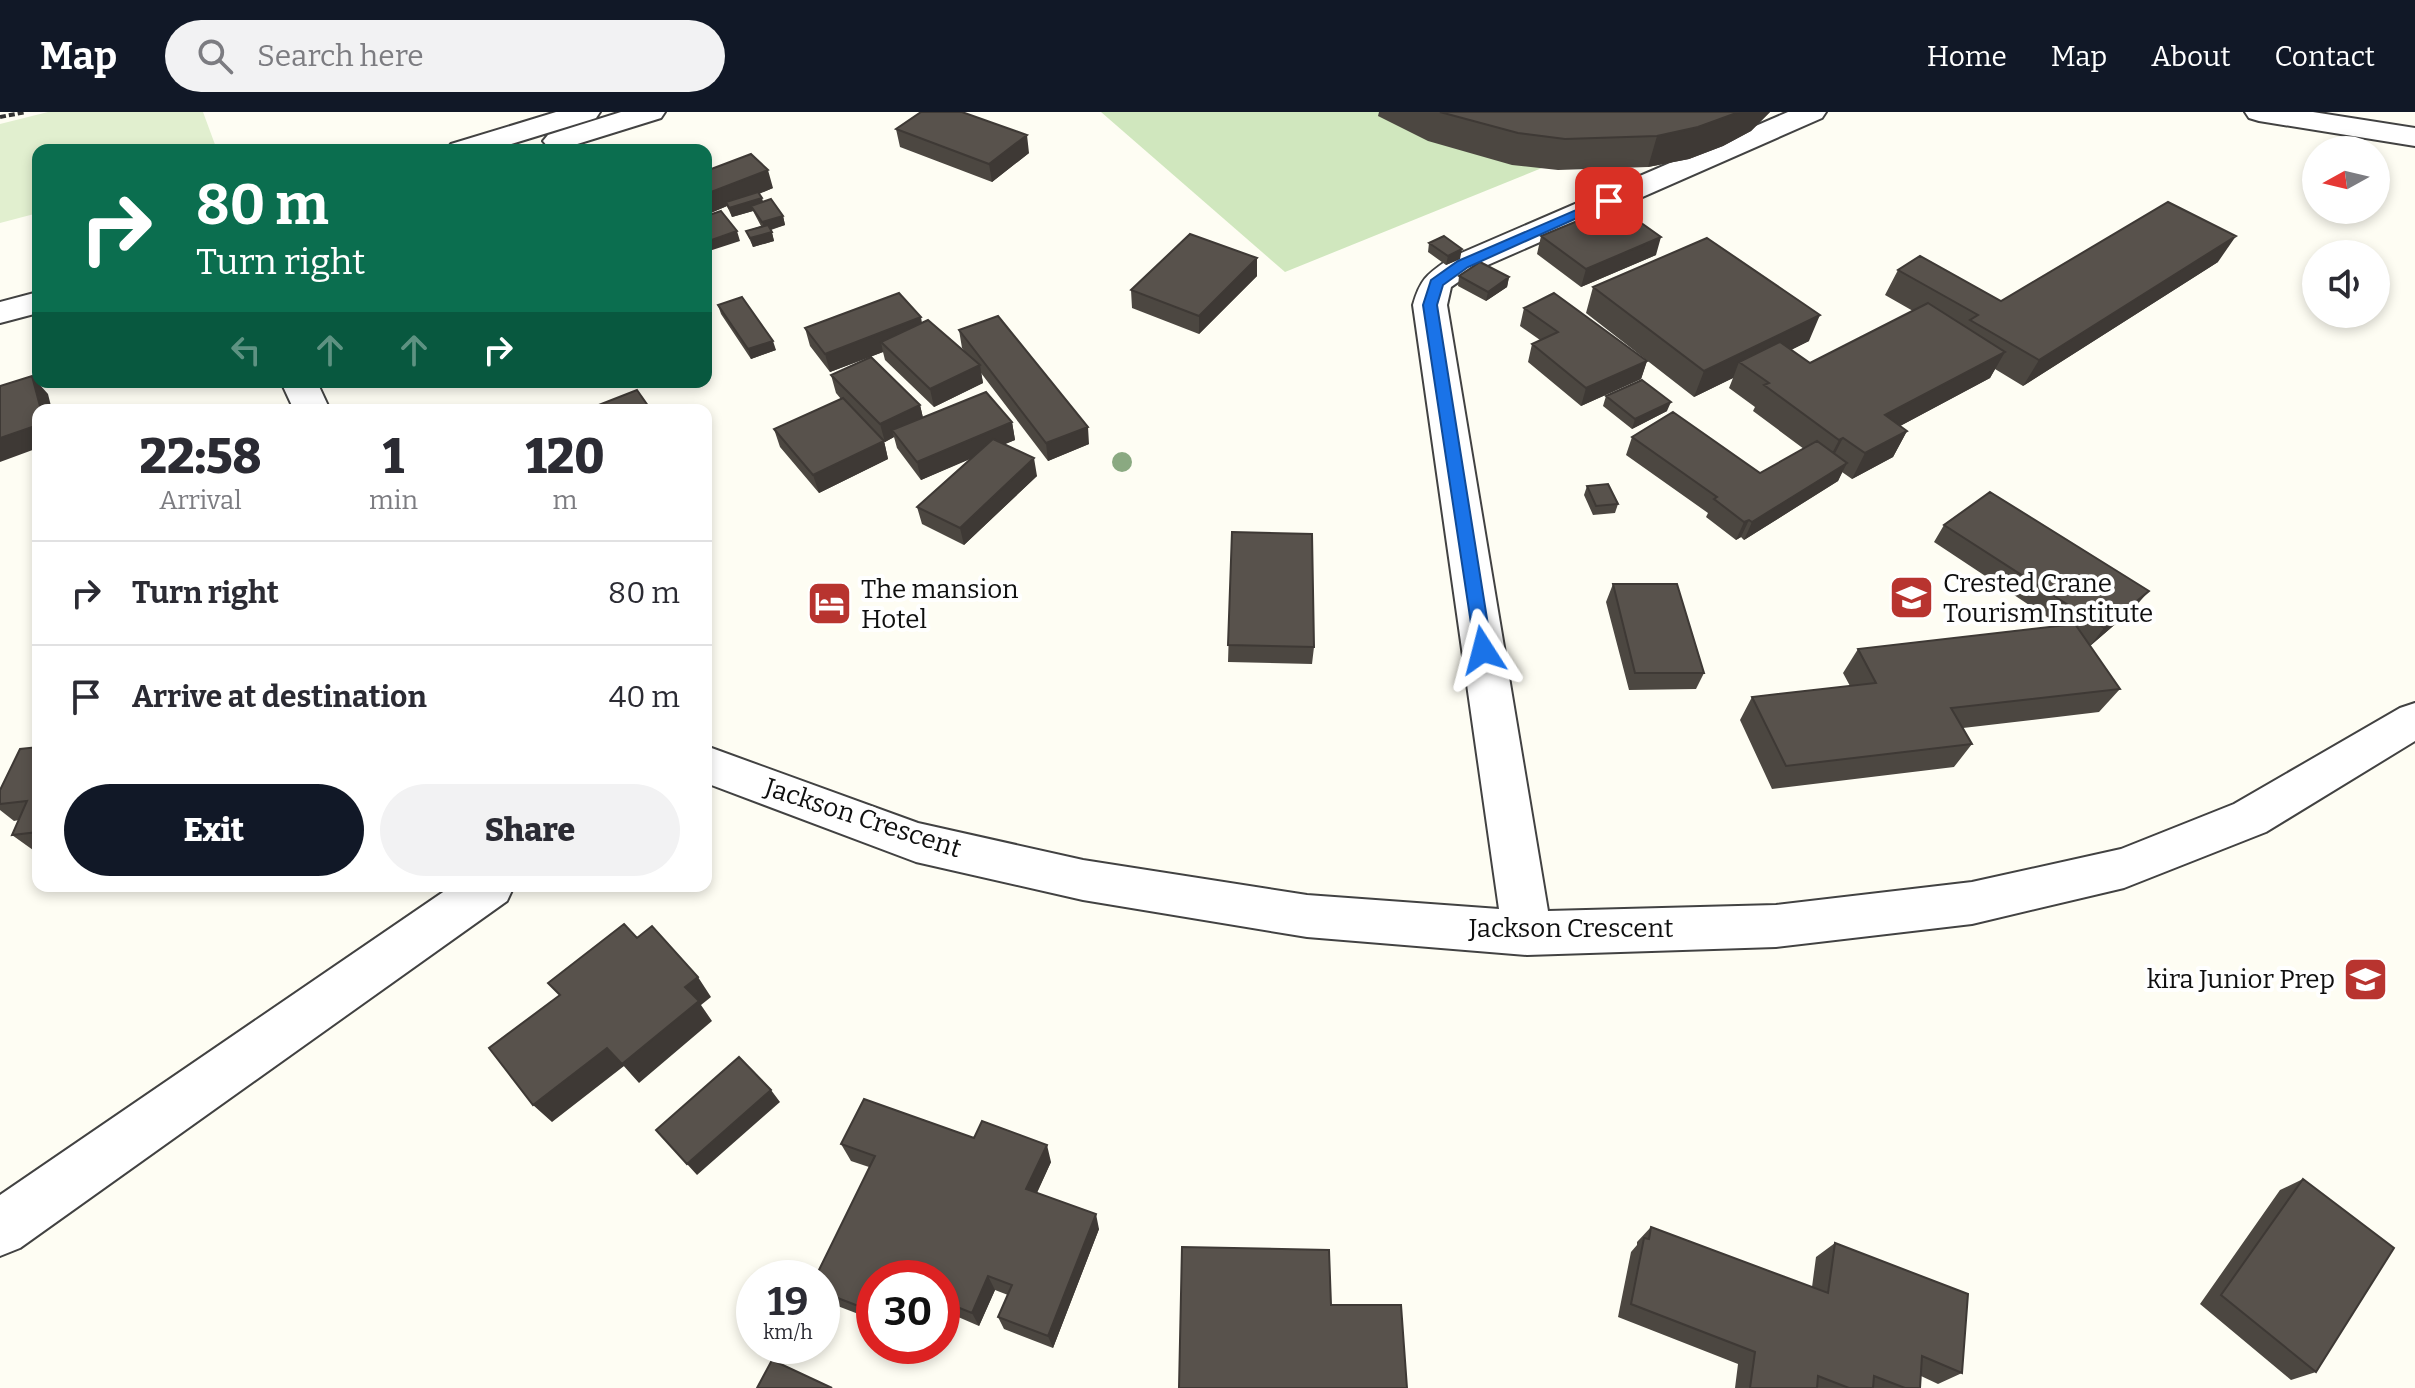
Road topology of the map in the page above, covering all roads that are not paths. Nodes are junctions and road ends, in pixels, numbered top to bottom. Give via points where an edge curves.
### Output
1 (586, 112) edge
2 (651, 112) edge
3 (1812, 112) edge
4 (2259, 112) edge
5 (2415, 137) edge
6 (481, 144) edge
7 (547, 144) edge
8 (32, 276) edge
9 (0, 285) edge
10 (32, 304) edge
11 (0, 313) edge
12 (2415, 720) edge
13 (712, 766) edge
14 (481, 892) edge
15 (1527, 933) junction
16 (0, 1228) edge

1 - 6 street
2 - 7 street
3 - 15 street via 1463,264 1436,283 1430,305
4 - 5 street
8 - 9 street
10 - 11 street
12 - 15 street, Jackson Crescent via 2250,818 2124,868 1972,903 1776,926
13 - 15 street, Jackson Crescent via 916,842 1083,880 1307,916
14 - 16 street

